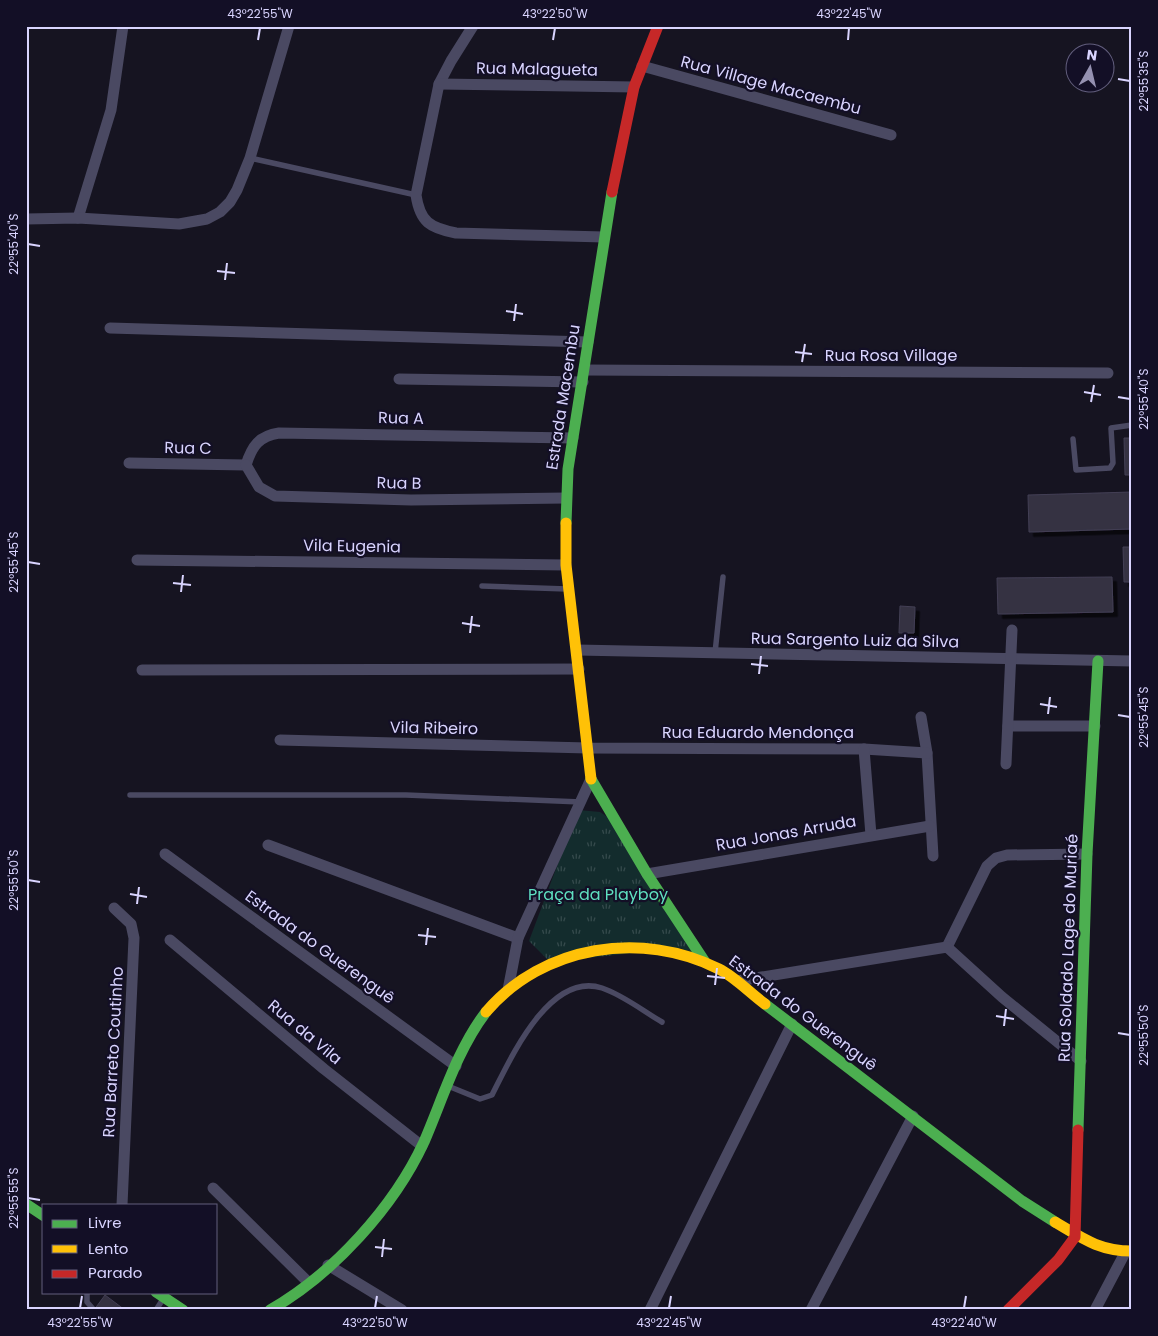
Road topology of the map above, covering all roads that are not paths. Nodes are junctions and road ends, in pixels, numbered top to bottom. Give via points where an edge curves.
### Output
1 (123, 26) edge
2 (289, 26) edge
3 (473, 26) edge
4 (658, 26) edge
5 (642, 66) junction
6 (439, 84) junction
7 (634, 87) junction
8 (891, 135) dead end
9 (250, 158) junction
10 (416, 195) junction
11 (78, 218) junction
12 (26, 219) edge
13 (604, 237) junction
14 (110, 328) dead end
15 (588, 342) junction
16 (1108, 373) dead end
17 (583, 376) junction
18 (399, 379) dead end
19 (1132, 425) edge
20 (573, 438) junction
21 (1073, 439) dead end
22 (129, 464) dead end
23 (246, 465) junction
24 (566, 498) junction
25 (137, 560) dead end
26 (566, 565) junction
27 (723, 577) dead end
28 (482, 586) dead end
29 (569, 589) junction
30 (1012, 630) dead end
31 (576, 650) junction
32 (715, 653) junction
33 (1009, 660) junction
34 (1098, 661) junction
35 (1132, 661) edge
36 (579, 669) junction
37 (142, 670) dead end
38 (921, 717) dead end
39 (1008, 726) junction
40 (1095, 726) junction
41 (280, 740) dead end
42 (588, 748) junction
43 (864, 749) junction
44 (927, 753) junction
45 (1006, 764) dead end
46 (591, 779) junction
47 (130, 795) dead end
48 (581, 802) junction
49 (930, 826) junction
50 (870, 835) junction
51 (268, 845) dead end
52 (165, 854) dead end
53 (1086, 854) junction
54 (933, 856) dead end
55 (648, 874) junction
56 (114, 908) dead end
57 (518, 938) junction
58 (170, 940) dead end
59 (947, 947) junction
60 (705, 962) junction
61 (737, 981) junction
62 (508, 990) junction
63 (662, 1022) dead end
64 (792, 1024) junction
65 (1081, 1061) junction
66 (456, 1066) junction
67 (448, 1086) junction
68 (913, 1116) junction
69 (422, 1146) junction
70 (213, 1188) dead end
71 (26, 1204) edge
72 (122, 1204) edge
73 (42, 1215) edge
74 (1075, 1236) junction
75 (1129, 1251) edge
76 (328, 1265) junction
77 (309, 1283) junction
78 (88, 1294) edge
79 (160, 1295) edge
80 (276, 1308) edge
81 (94, 1310) edge
82 (156, 1310) edge
83 (182, 1310) edge
84 (402, 1310) edge
85 (650, 1310) edge
86 (811, 1310) edge
87 (1008, 1310) edge
88 (1095, 1310) edge

1 - 11 street via 111,110
2 - 9 street
3 - 6 street
4 - 5 street, Estrada Macembu
5 - 7 street, Estrada Macembu
5 - 8 street, Rua Village Macaembu
6 - 7 street, Rua Malagueta
6 - 10 street
7 - 13 street, Estrada Macembu
9 - 10 lane
9 - 11 street via 230,202 207,219 178,224
10 - 13 street via 419,213 440,230
11 - 12 street
13 - 15 street, Estrada Macembu
14 - 15 street
15 - 17 street, Estrada Macembu
16 - 17 street, Rua Rosa Village
17 - 18 street, Rua Rosa Village
17 - 20 street, Estrada Macembu
19 - 21 lane via 1111,428 1113,463 1110,468 1076,470
20 - 23 street, Rua A via 279,432 261,438 250,452
20 - 24 street, Estrada Macembu
22 - 23 street, Rua C
23 - 24 street, Rua B via 259,487 275,496 411,500
24 - 26 street, Estrada Macembu
25 - 26 street, Vila Eugenia
26 - 29 street, Estrada Macembu
27 - 32 lane
28 - 29 lane
29 - 31 street, Estrada Macembu
30 - 33 street
31 - 32 street, Rua Sargento Luiz da Silva
31 - 36 street, Estrada Macembu
32 - 33 street, Rua Sargento Luiz da Silva
33 - 34 street, Rua Sargento Luiz da Silva
33 - 39 street
34 - 35 street, Rua Sargento Luiz da Silva
34 - 40 street, Rua Soldado Lage do Muriaé
36 - 37 street
36 - 42 street, Estrada Macembu
38 - 44 street
39 - 40 street
39 - 45 street
40 - 53 street, Rua Soldado Lage do Muriaé
41 - 42 street, Vila Ribeiro
42 - 43 street, Rua Eduardo Mendonça
42 - 46 street, Estrada Macembu
43 - 44 street, Rua Eduardo Mendonça
43 - 50 street
44 - 49 street
46 - 48 street, Estrada Macembu
46 - 55 street, Estrada Macembu
47 - 48 lane via 406,795
48 - 57 street, Estrada Macembu
49 - 50 street, Rua Jonas Arruda
49 - 54 street
50 - 55 street, Rua Jonas Arruda
51 - 57 street
52 - 66 street, Estrada do Guerenguê
53 - 59 street via 1007,855 996,858 987,866
53 - 65 street, Rua Soldado Lage do Muriaé
55 - 60 street, Estrada Macembu
56 - 72 street, Rua Barreto Coutinho via 131,924 134,938
57 - 62 street, Estrada Macembu
58 - 69 street, Rua da Vila
59 - 61 street
59 - 65 street
60 - 61 street, Estrada do Guerenguê
60 - 62 street, Estrada do Guerenguê via 659,949 612,946 547,964
61 - 64 street, Estrada do Guerenguê
62 - 66 street, Estrada do Guerenguê via 482,1019
63 - 67 lane via 600,987 585,986 552,1000 542,1010 515,1050 492,1095 480,1099
64 - 68 street, Estrada do Guerenguê
64 - 85 street
65 - 74 street, Rua Soldado Lage do Muriaé
66 - 67 street, Estrada do Guerenguê
67 - 69 street, Estrada do Guerenguê
68 - 74 street, Estrada do Guerenguê via 1022,1201
68 - 86 street
69 - 76 street, Estrada do Guerenguê via 386,1205
70 - 77 street
71 - 73 street
74 - 75 street, Estrada do Guerenguê via 1100,1247
74 - 87 street via 1058,1260
75 - 88 street
76 - 77 street, Estrada do Guerenguê
76 - 84 street
77 - 80 street, Estrada do Guerenguê
78 - 81 lane via 87,1302
79 - 82 lane
79 - 83 street

